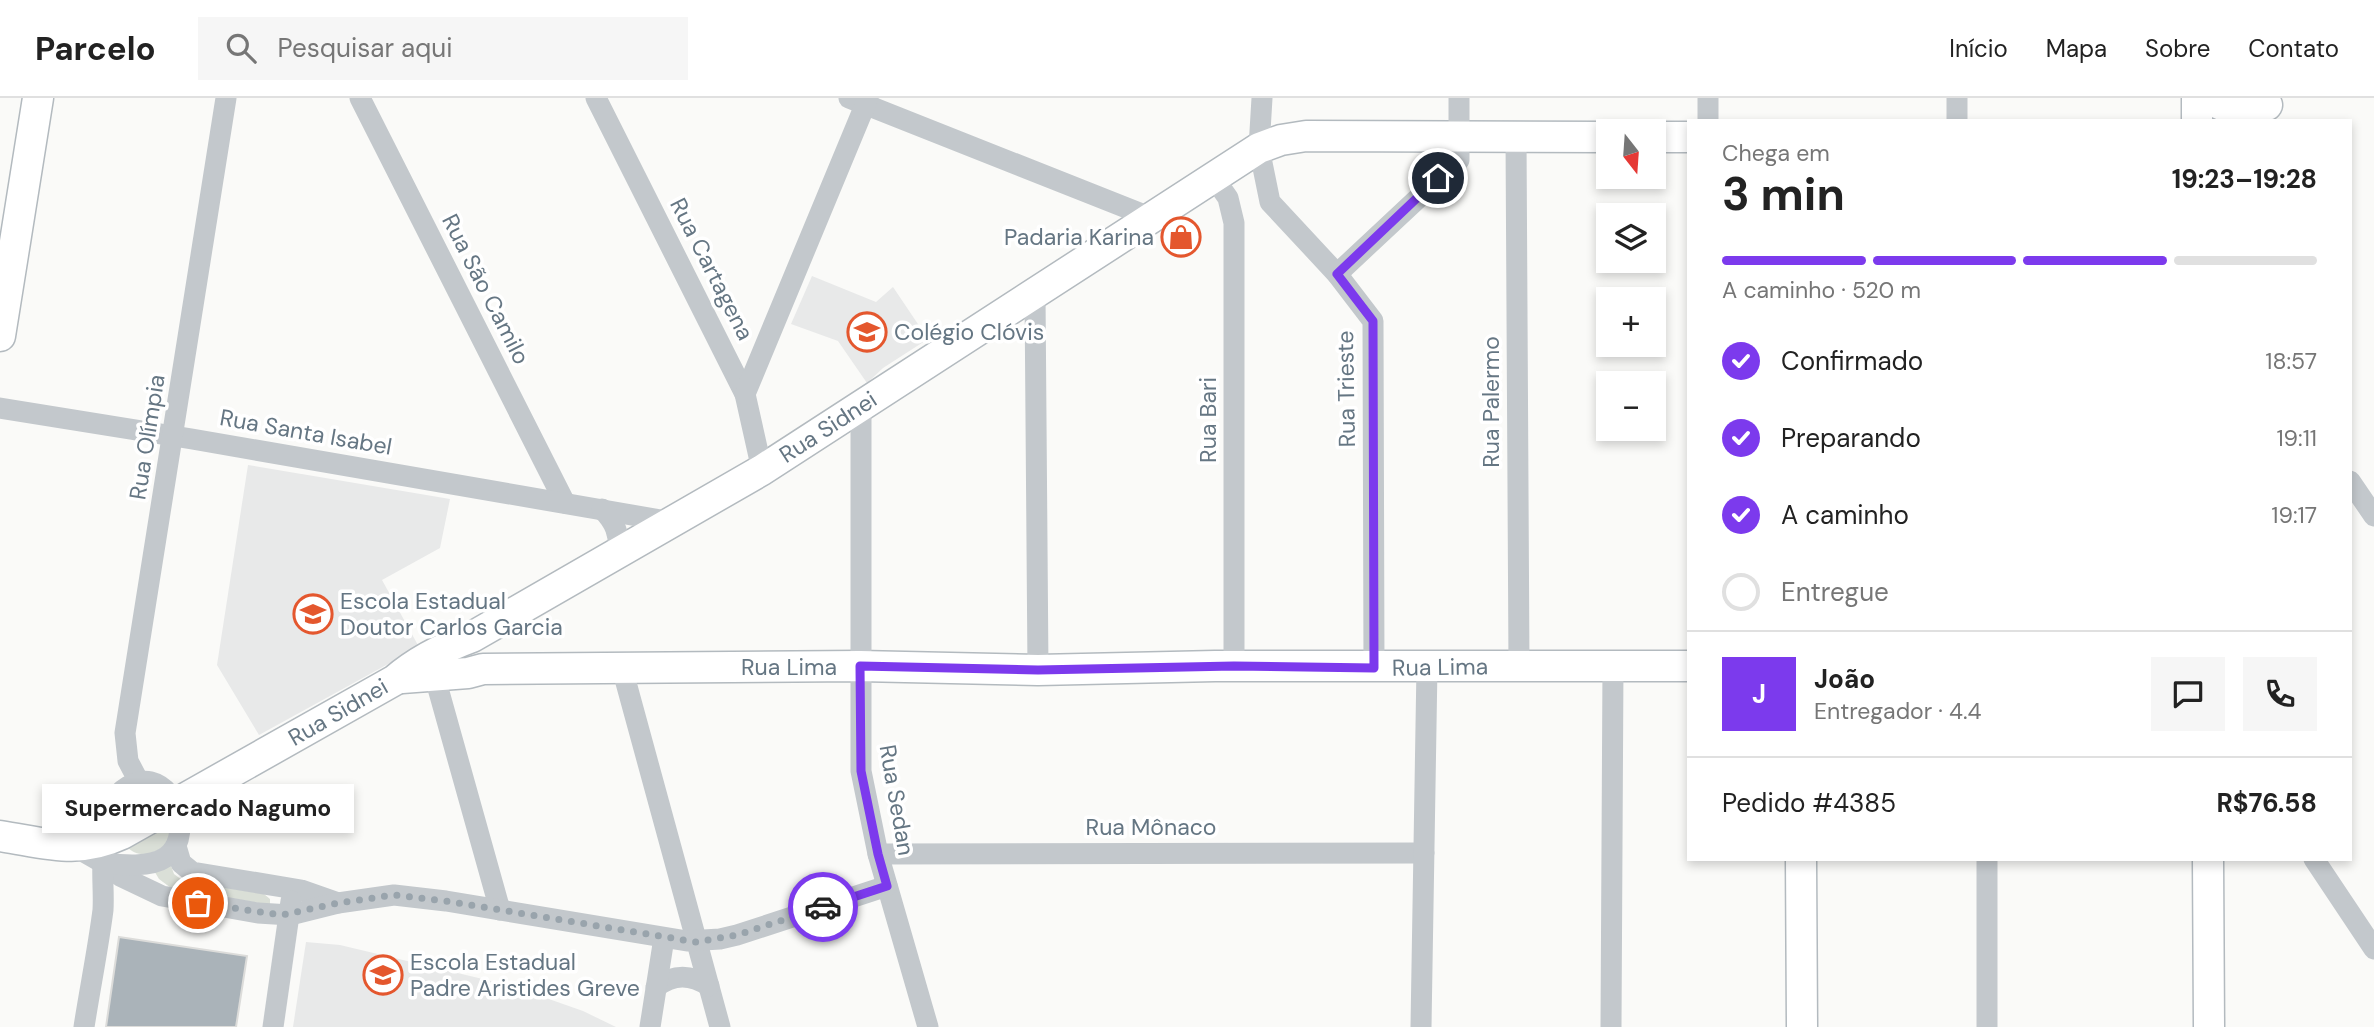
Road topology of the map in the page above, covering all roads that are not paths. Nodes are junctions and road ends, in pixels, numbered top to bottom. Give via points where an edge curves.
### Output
1 (38, 98) edge
2 (226, 98) edge
3 (360, 98) edge
4 (596, 98) edge
5 (1262, 98) edge
6 (1459, 98) edge
7 (1708, 98) edge
8 (1957, 98) edge
9 (2197, 98) edge
10 (2209, 98) edge
11 (860, 100) edge
12 (2263, 108) edge
13 (1708, 119) edge
14 (1957, 119) edge
15 (2197, 119) edge
16 (1459, 136) junction
17 (1516, 137) junction
18 (1596, 137) edge
19 (1666, 137) edge
20 (1687, 137) edge
21 (1259, 148) junction
22 (1214, 178) junction
23 (1270, 202) junction
24 (1232, 208) junction
25 (1152, 218) junction
26 (1337, 274) junction
27 (1035, 294) junction
28 (0, 336) edge
29 (745, 394) junction
30 (861, 406) junction
31 (0, 408) edge
32 (174, 436) junction
33 (762, 470) junction
34 (2352, 484) edge
35 (565, 503) junction
36 (602, 509) junction
37 (2374, 516) edge
38 (672, 522) junction
39 (618, 553) junction
40 (472, 637) junction
41 (1613, 665) junction
42 (860, 666) junction
43 (1234, 666) junction
44 (1427, 666) junction
45 (1518, 666) junction
46 (1687, 666) edge
47 (483, 668) junction
48 (622, 668) junction
49 (1374, 668) junction
50 (1038, 670) junction
51 (439, 679) junction
52 (395, 680) junction
53 (139, 782) junction
54 (175, 804) junction
55 (0, 836) edge
56 (176, 846) junction
57 (104, 852) junction
58 (1424, 853) junction
59 (878, 854) junction
60 (1801, 861) edge
61 (1987, 861) edge
62 (2208, 861) edge
63 (2316, 861) edge
64 (887, 886) junction
65 (286, 887) junction
66 (338, 903) junction
67 (500, 910) junction
68 (290, 915) junction
69 (664, 938) junction
70 (696, 942) junction
71 (2374, 949) edge
72 (709, 986) junction
73 (656, 987) junction
74 (84, 1027) edge
75 (273, 1027) edge
76 (650, 1027) edge
77 (720, 1027) edge
78 (928, 1027) edge
79 (1422, 1027) edge
80 (1611, 1027) edge
81 (1802, 1027) edge
82 (1987, 1027) edge
83 (2209, 1027) edge

1 - 28 main road
2 - 32 street, Rua Olímpia
3 - 35 street, Rua São Camilo
4 - 29 street, Rua Cartagena
5 - 21 street
6 - 16 street
7 - 13 street
8 - 14 street
9 - 15 main road
10 - 12 main road via 2239,110
11 - 25 street
11 - 29 street
16 - 17 main road, Rua Sidnei
16 - 21 main road, Rua Sidnei via 1306,136
16 - 26 street via 1459,160
17 - 18 main road, Rua Sidnei
17 - 45 street, Rua Palermo
19 - 20 main road
21 - 22 main road, Rua Sidnei
21 - 23 street
22 - 24 street, Rua Bari
22 - 25 main road, Rua Sidnei
23 - 24 street
23 - 26 street, Rua Trieste
24 - 43 street, Rua Bari
25 - 27 main road, Rua Sidnei
26 - 49 street, Rua Trieste via 1373,321
27 - 30 main road, Rua Sidnei
27 - 50 street
29 - 33 street, Rua Cartagena
30 - 33 main road, Rua Sidnei
30 - 42 street, Rua Sedan
31 - 32 street, Rua Santa Isabel
32 - 35 street, Rua Santa Isabel
32 - 53 street, Rua Olímpia via 125,733 128,761
33 - 38 main road, Rua Sidnei
34 - 37 street
35 - 36 street, Rua Santa Isabel
36 - 38 street, Rua Santa Isabel
36 - 39 street via 614,523
38 - 39 main road, Rua Sidnei
39 - 40 main road, Rua Sidnei
40 - 47 main road via 472,654
40 - 51 main road
40 - 52 main road, Rua Sidnei
41 - 45 main road, Rua Lima
41 - 46 main road, Rua Lima
41 - 80 street
42 - 48 main road, Rua Lima
42 - 50 main road, Rua Lima
42 - 59 street, Rua Sedan via 861,771
43 - 49 main road, Rua Lima
43 - 50 main road, Rua Lima
44 - 45 main road, Rua Lima
44 - 49 main road, Rua Lima
44 - 58 street
47 - 48 main road, Rua Lima
47 - 51 main road, Rua Lima
48 - 70 street
51 - 52 main road, Rua Lima
51 - 67 street
52 - 54 main road, Rua Sidnei
53 - 54 street via 164,788
53 - 57 street via 126,788 111,806
54 - 56 street via 179,822
54 - 57 main road, Rua Sidnei
55 - 57 main road, Rua Sidnei
56 - 57 street via 156,862 130,864
56 - 65 street via 184,867 192,872
57 - 68 street via 120,876 162,896
57 - 74 street via 103,909
58 - 59 street, Rua Mônaco
58 - 79 street
59 - 64 street, Rua Sedan
60 - 81 main road
61 - 82 street
62 - 83 main road
63 - 71 street
64 - 70 street via 737,935
64 - 78 street, Rua Sedan
65 - 66 street
65 - 68 street
66 - 67 street via 394,895
66 - 68 street
67 - 69 street
68 - 75 street
69 - 70 street
69 - 73 street
70 - 72 street
72 - 73 street via 688,976
72 - 77 street
73 - 76 street

